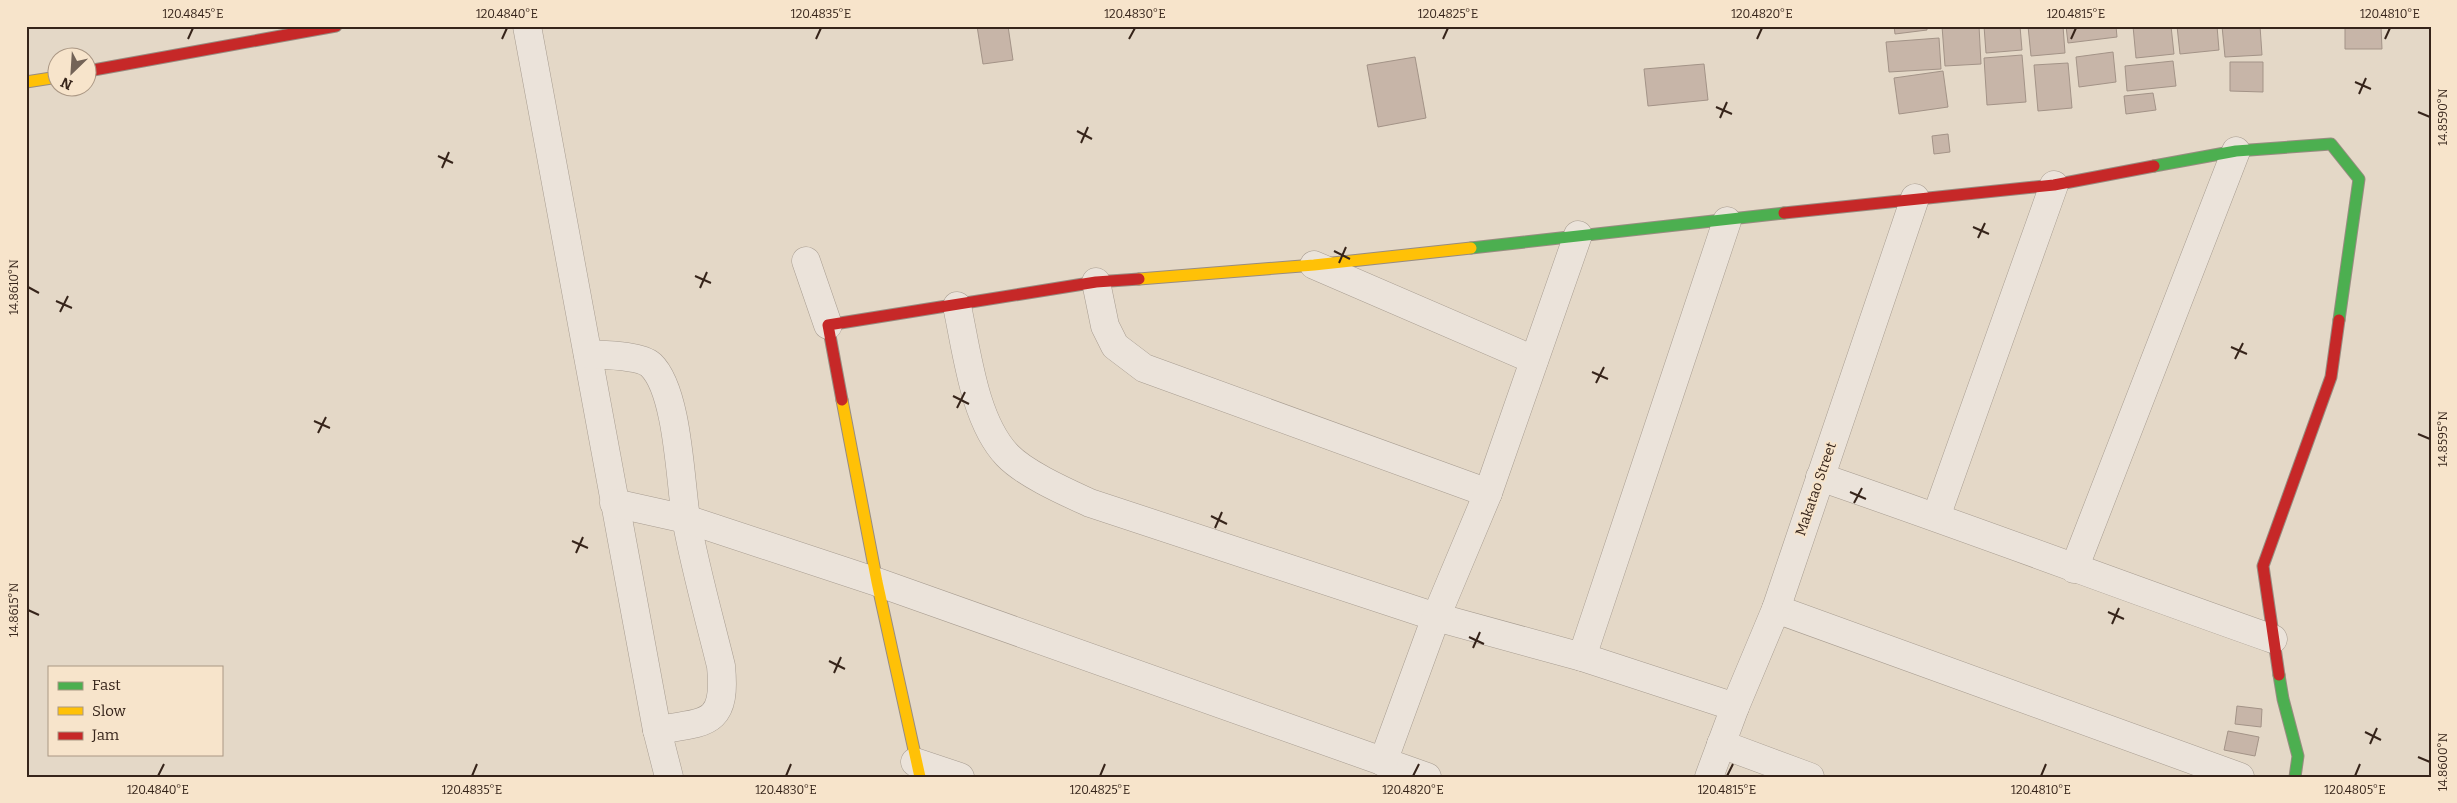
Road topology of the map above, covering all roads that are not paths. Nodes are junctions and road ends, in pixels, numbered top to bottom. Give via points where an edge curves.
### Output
1 (336, 26) edge
2 (527, 26) edge
3 (98, 69) edge
4 (48, 79) edge
5 (26, 82) edge
6 (2236, 151) junction
7 (2054, 185) junction
8 (1915, 198) junction
9 (1727, 221) junction
10 (1578, 235) junction
11 (806, 261) dead end
12 (1314, 265) junction
13 (1096, 282) junction
14 (957, 306) junction
15 (828, 325) junction
16 (588, 354) junction
17 (1534, 360) junction
18 (1820, 477) junction
19 (1488, 493) junction
20 (614, 503) junction
21 (1936, 517) junction
22 (686, 519) junction
23 (2074, 570) junction
24 (877, 582) junction
25 (1776, 609) junction
26 (1436, 617) junction
27 (2273, 639) junction
28 (1582, 657) junction
29 (1735, 707) junction
30 (657, 730) junction
31 (1721, 744) junction
32 (1383, 762) junction
33 (918, 769) edge
34 (669, 777) edge
35 (960, 777) edge
36 (1427, 777) edge
37 (1709, 777) edge
38 (1810, 777) edge
39 (2240, 777) edge
40 (2295, 777) edge

1 - 3 main road
2 - 16 street
4 - 5 main road
6 - 7 main road
6 - 23 street
6 - 27 main road via 2331,144 2359,179 2331,377 2263,566
7 - 8 main road
7 - 21 street
8 - 9 main road
8 - 18 street, Makatao Street
9 - 10 main road
9 - 28 street
10 - 12 main road
10 - 17 street
11 - 15 street
12 - 13 main road
12 - 17 street
13 - 14 main road
13 - 19 street via 1104,326 1115,346 1144,368
14 - 15 main road
14 - 26 street via 977,397 993,438 1008,457 1090,502
15 - 24 main road
16 - 20 street
16 - 22 street via 634,358 649,363 658,373 672,414
17 - 19 street
18 - 21 street
18 - 25 street, Makatao Street
19 - 26 street
20 - 22 street
20 - 30 street
21 - 23 street
22 - 24 street
22 - 30 street via 721,666 723,690 713,715 703,722
23 - 27 street
24 - 32 street
24 - 33 main road
25 - 29 street, Makatao Street
25 - 39 street
26 - 28 street
26 - 32 street
27 - 40 main road via 2283,699 2298,756
28 - 29 street
29 - 31 street, Makatao Street
30 - 34 street
31 - 37 street, Makatao Street
31 - 38 street
32 - 36 street
33 - 35 street

